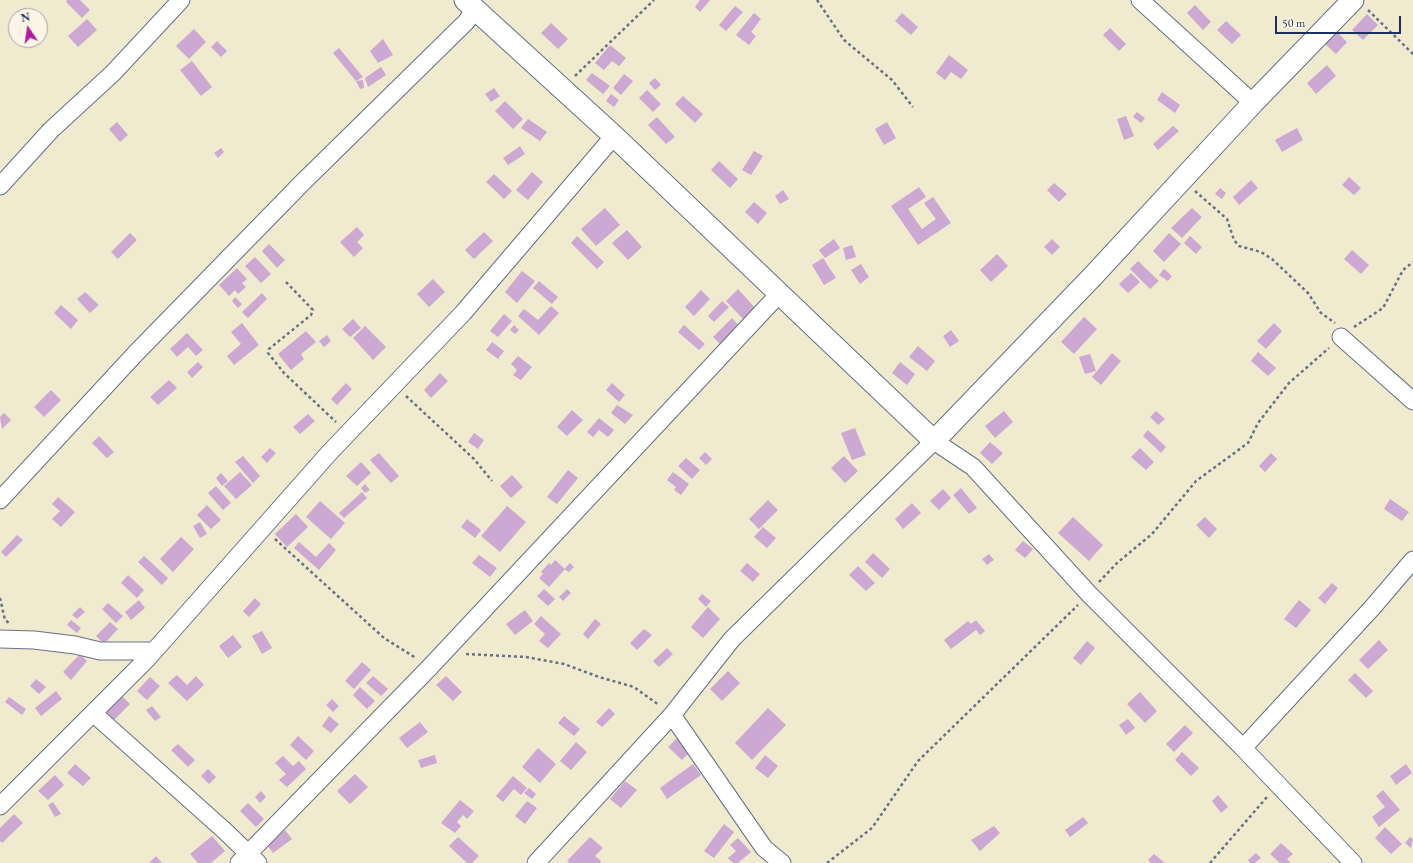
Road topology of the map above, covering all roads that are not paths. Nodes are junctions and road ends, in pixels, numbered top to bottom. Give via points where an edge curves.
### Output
1 (181, 0) edge
2 (1140, 0) edge
3 (1358, 3) edge
4 (470, 5) edge
5 (1253, 103) junction
6 (614, 136) junction
7 (0, 186) edge
8 (780, 293) junction
9 (1344, 334) road end
10 (1413, 401) edge
11 (934, 442) junction
12 (0, 500) edge
13 (1413, 560) edge
14 (0, 639) edge
15 (154, 651) junction
16 (93, 712) junction
17 (672, 715) junction
18 (1243, 748) junction
19 (0, 806) edge
20 (249, 860) edge
21 (536, 863) edge
22 (782, 863) edge
23 (1353, 863) edge

1 - 7 street via 113,72 51,130
2 - 5 street
3 - 5 street
4 - 6 street
4 - 12 street via 466,22 303,182 141,347
5 - 11 street via 1093,276
6 - 8 street
6 - 15 street via 463,313 348,433
8 - 11 street
8 - 20 street
9 - 10 street
11 - 17 street via 732,639
11 - 18 street via 973,468 1089,594
13 - 18 street
14 - 15 street via 34,640 100,651
15 - 16 street
16 - 19 street
16 - 20 street
17 - 21 street
17 - 22 street via 764,848
18 - 23 street

